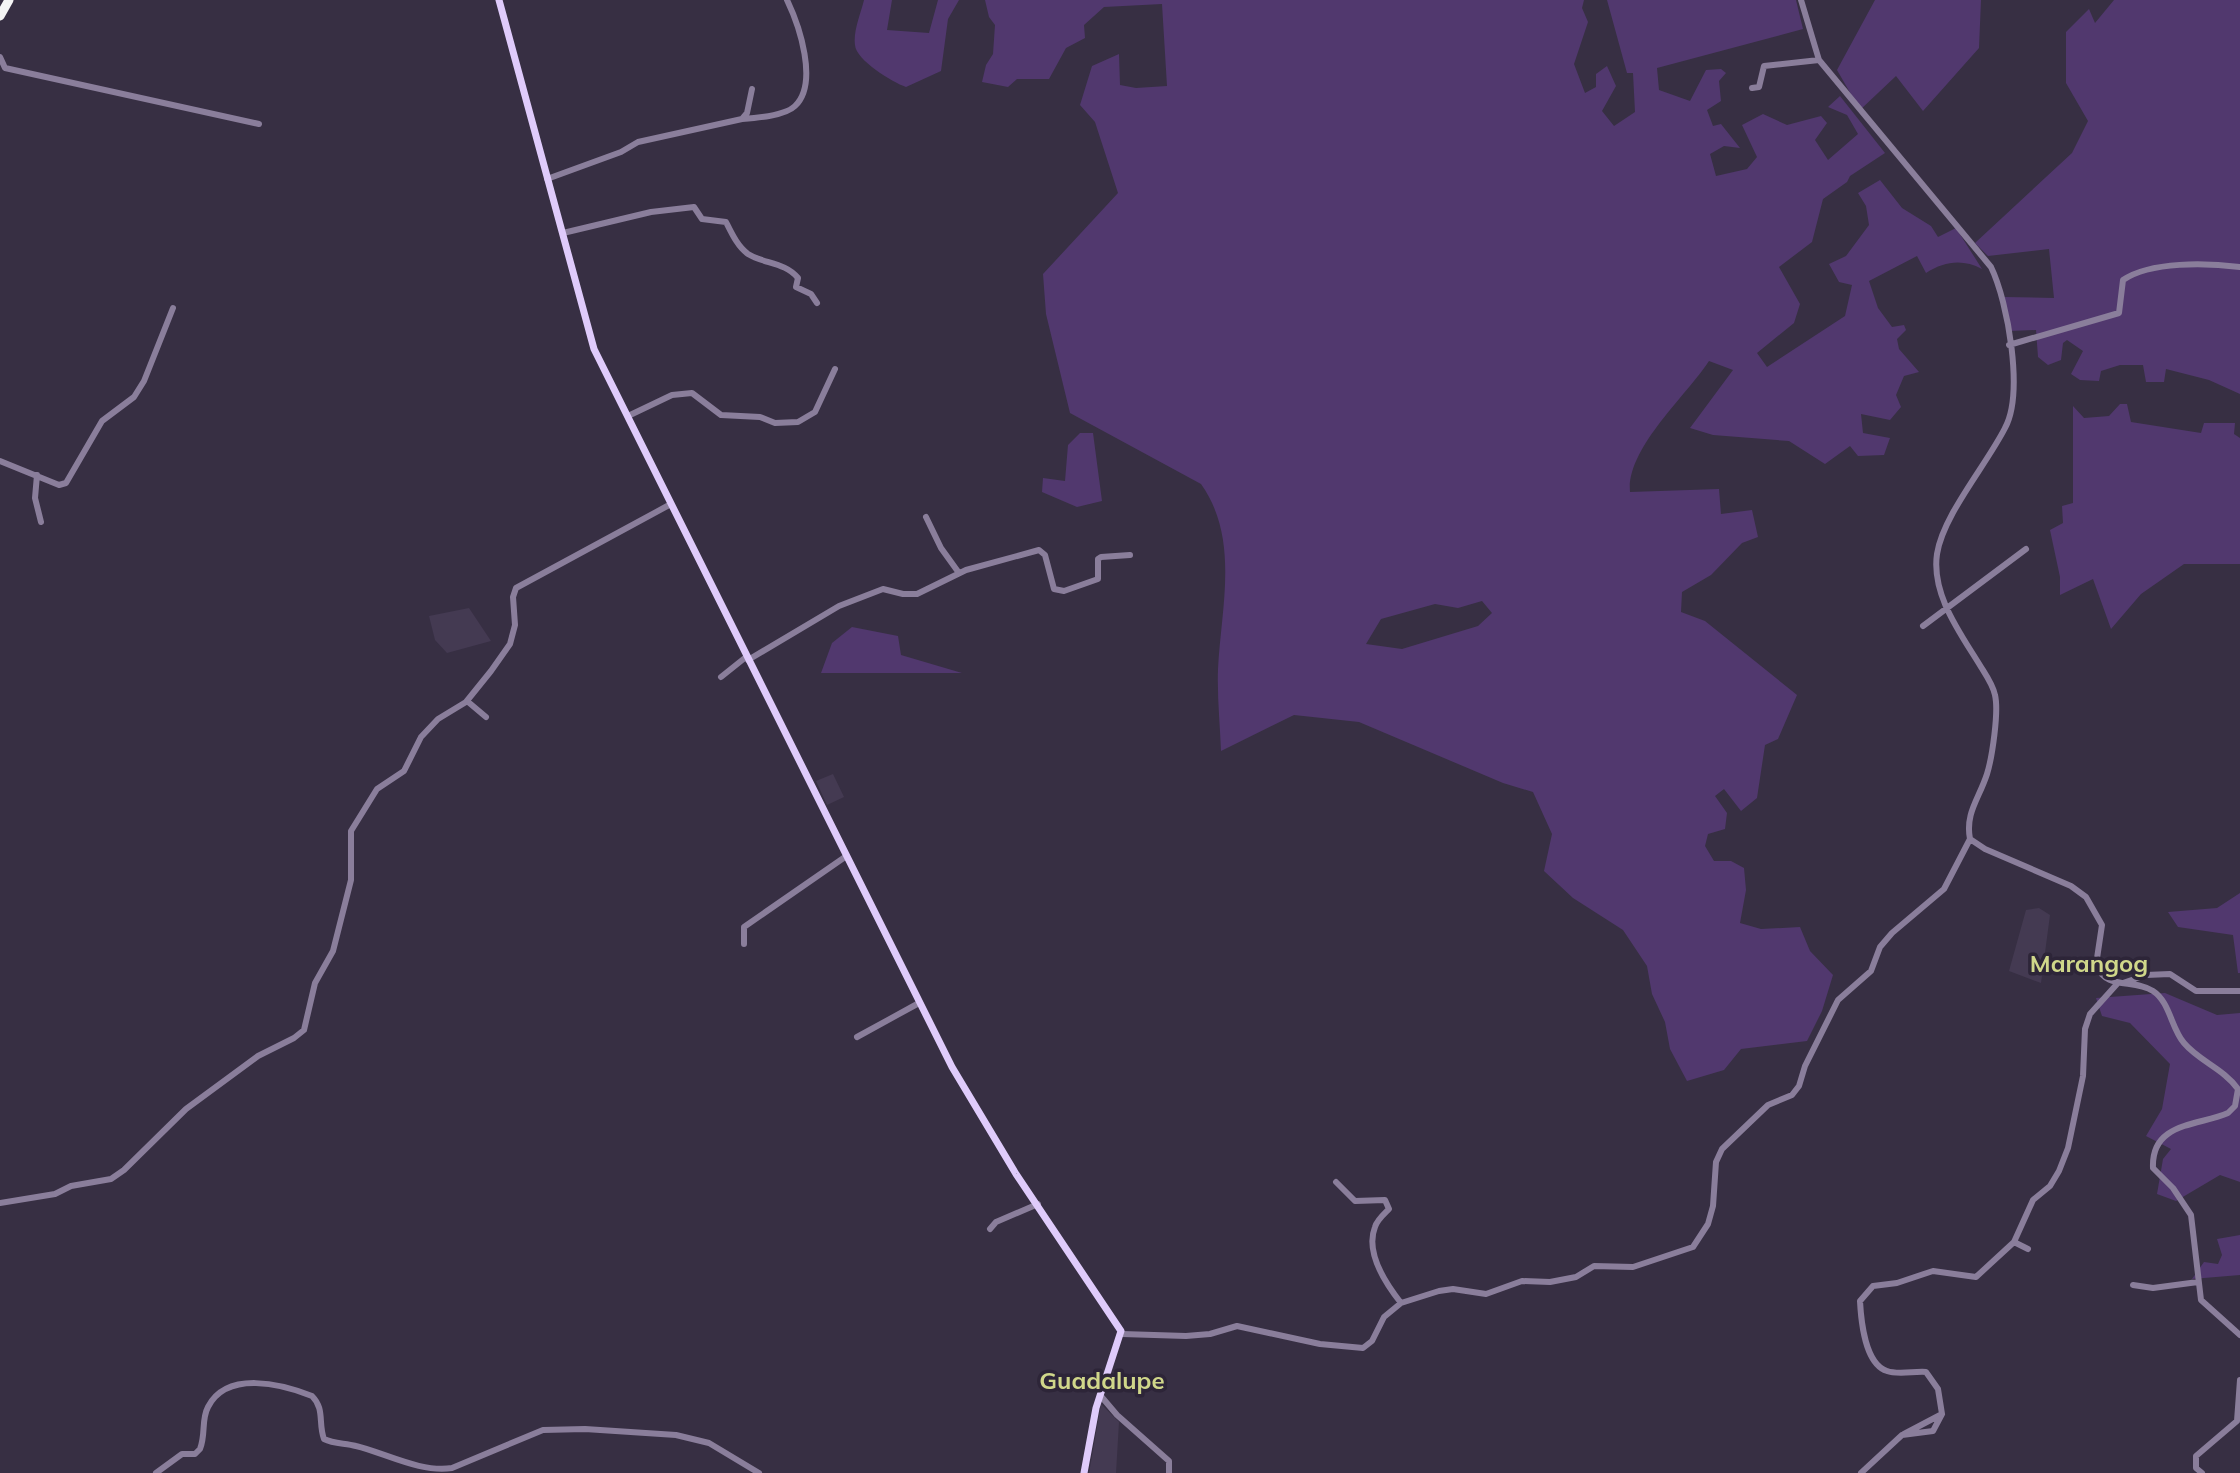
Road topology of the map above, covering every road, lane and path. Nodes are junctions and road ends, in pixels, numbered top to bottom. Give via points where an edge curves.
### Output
1 (9, 0) edge
2 (499, 0) edge
3 (787, 0) edge
4 (1801, 0) edge
5 (0, 16) edge
6 (0, 57) edge
7 (1819, 60) junction
8 (1752, 88) dead end
9 (752, 89) dead end
10 (742, 119) junction
11 (259, 124) dead end
12 (547, 178) junction
13 (563, 233) junction
14 (2240, 267) edge
15 (817, 303) dead end
16 (173, 308) dead end
17 (2009, 345) junction
18 (835, 369) dead end
19 (628, 416) junction
20 (0, 461) edge
21 (37, 475) junction
22 (671, 504) junction
23 (926, 516) dead end
24 (41, 522) dead end
25 (2026, 549) dead end
26 (1130, 555) dead end
27 (959, 573) junction
28 (1947, 608) junction
29 (1923, 626) dead end
30 (747, 658) junction
31 (721, 677) dead end
32 (467, 701) junction
33 (486, 717) dead end
34 (1970, 839) junction
35 (845, 857) junction
36 (744, 944) dead end
37 (2120, 984) junction
38 (2240, 991) edge
39 (919, 1003) junction
40 (857, 1037) dead end
41 (1336, 1182) dead end
42 (0, 1203) edge
43 (1038, 1204) junction
44 (989, 1229) dead end
45 (2014, 1242) junction
46 (2028, 1248) dead end
47 (2198, 1282) junction
48 (2133, 1285) dead end
49 (1401, 1303) junction
50 (1122, 1334) junction
51 (2240, 1335) edge
52 (2240, 1380) edge
53 (1100, 1395) junction
54 (1942, 1415) junction
55 (1902, 1435) junction
56 (156, 1473) edge
57 (759, 1473) edge
58 (1084, 1473) edge
59 (1169, 1473) edge
60 (1861, 1473) edge
61 (2202, 1473) edge

1 - 5 highway
2 - 12 main road
3 - 10 street via 799,24 807,61 798,103 790,109
4 - 7 street
6 - 11 street via 5,68
7 - 8 street via 1765,66 1759,87
7 - 17 street via 1991,267 2004,301
9 - 10 street
10 - 12 street via 638,142
12 - 13 main road
13 - 15 street via 694,207 702,219 726,222 748,254 792,272 796,287 811,294
13 - 19 main road via 594,349
14 - 17 street via 2139,270 2123,280 2119,313
16 - 21 street via 144,381 134,397 102,421 70,478 59,485
17 - 28 street via 2013,396 2006,428 1955,512 1937,554
18 - 19 street via 816,412 798,422 721,415 692,393 672,395
19 - 22 main road
20 - 21 street
21 - 24 street via 35,498
22 - 30 main road
22 - 32 street via 516,588 510,643
23 - 27 street
25 - 28 street
26 - 27 street via 1101,557 1098,579 1064,591 1055,589 1045,555 1039,550
27 - 30 street via 917,594 883,589 839,606
28 - 29 street
28 - 34 street via 1995,696 1987,772 1968,818
30 - 31 street
30 - 35 main road
32 - 33 street
32 - 42 street via 421,737 404,771 377,789 351,831 351,880 331,958 315,983 304,1030 258,1056 186,1109 111,1178
34 - 37 street via 2086,897 2102,925 2096,965 2104,976
34 - 49 street via 1944,889 1892,933 1880,947 1871,971 1838,1000 1792,1095 1768,1105 1722,1149 1716,1162 1708,1224 1693,1247 1633,1267 1594,1266 1576,1278 1522,1281 1478,1295 1453,1289
35 - 36 street via 744,927
35 - 39 main road
37 - 38 street via 2146,975 2170,974 2196,991
37 - 45 street via 2090,1014 2068,1148 2050,1186 2033,1200
37 - 47 street via 2153,991 2184,1043 2238,1089 2235,1106 2228,1113 2168,1132 2152,1158 2153,1168 2191,1215
39 - 40 street
39 - 43 main road via 970,1099
41 - 49 street via 1355,1201 1385,1200 1389,1209 1375,1225 1373,1238 1376,1262
43 - 44 street
43 - 50 main road
45 - 46 street
45 - 54 street via 1976,1278 1952,1272 1918,1273 1897,1283 1873,1286 1860,1301 1861,1325 1878,1366 1888,1372 1926,1372 1938,1388
47 - 48 street via 2153,1288
47 - 51 street via 2206,1306
49 - 50 street via 1384,1317 1372,1342 1357,1349 1237,1326 1186,1336
50 - 53 main road
52 - 61 street via 2237,1420 2196,1456 2196,1468
53 - 58 main road
53 - 59 street via 1169,1461
54 - 55 street
54 - 55 street via 1933,1431
55 - 60 street
56 - 57 street via 182,1454 200,1449 209,1405 239,1383 273,1385 312,1396 321,1411 324,1439 436,1469 452,1468 543,1430 584,1429 676,1434 709,1443

